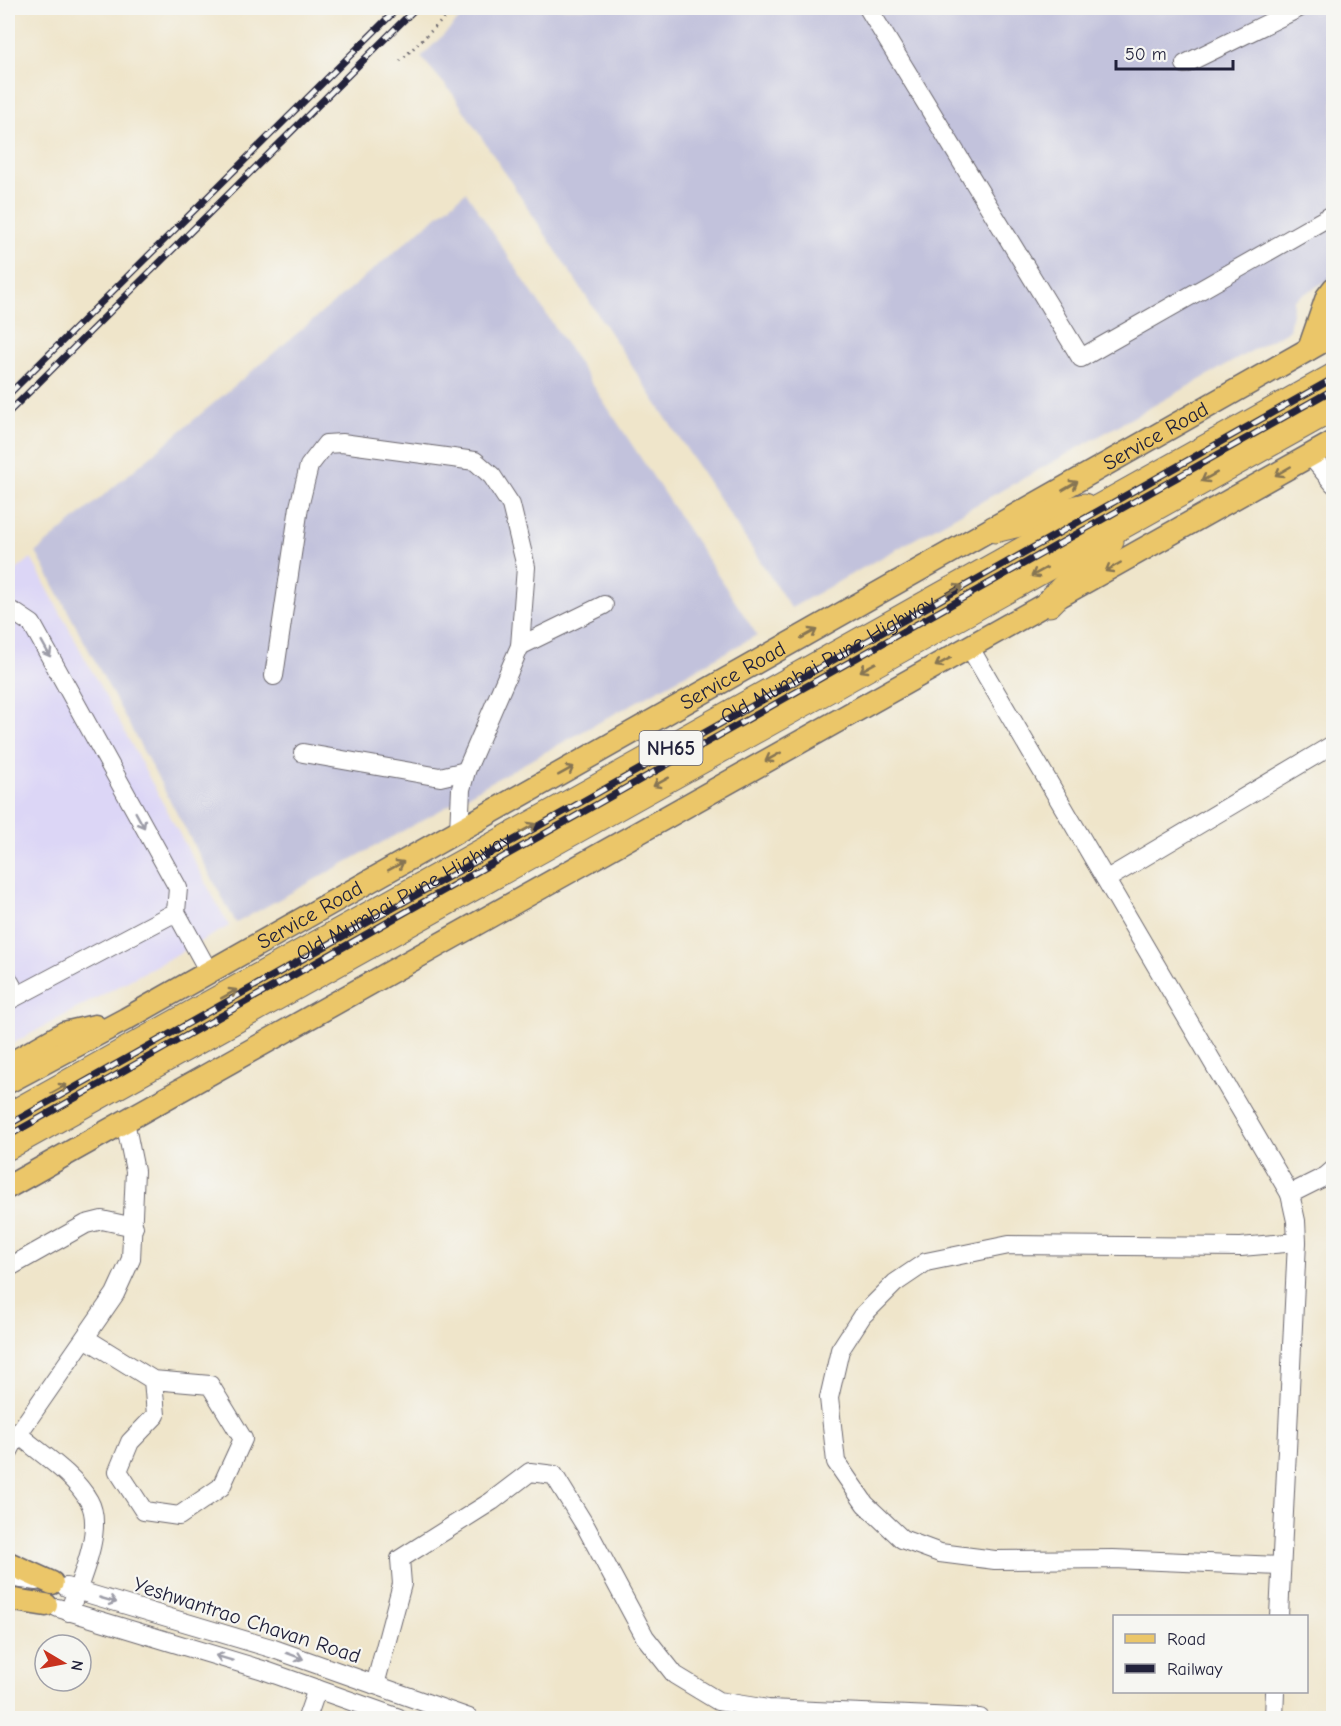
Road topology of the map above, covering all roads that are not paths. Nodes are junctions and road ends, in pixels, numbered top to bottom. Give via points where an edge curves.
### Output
1 (868, 8) edge
2 (1299, 8) edge
3 (1185, 64) dead end
4 (1334, 214) edge
5 (1334, 288) edge
6 (1334, 335) edge
7 (1309, 349) junction
8 (1334, 377) edge
9 (1334, 407) edge
10 (1334, 442) edge
11 (1310, 455) junction
12 (1334, 484) edge
13 (1125, 509) junction
14 (995, 529) junction
15 (1049, 603) junction
16 (604, 605) dead end
17 (8, 615) edge
18 (520, 646) junction
19 (970, 648) junction
20 (274, 676) dead end
21 (1334, 744) edge
22 (303, 753) dead end
23 (466, 771) junction
24 (459, 831) junction
25 (1107, 879) junction
26 (176, 912) junction
27 (209, 972) junction
28 (8, 979) edge
29 (12, 998) edge
30 (126, 1019) junction
31 (8, 1065) edge
32 (8, 1082) edge
33 (8, 1118) edge
34 (125, 1121) junction
35 (8, 1146) edge
36 (1334, 1169) edge
37 (8, 1187) edge
38 (1290, 1194) junction
39 (134, 1227) junction
40 (1297, 1242) junction
41 (8, 1268) edge
42 (86, 1338) junction
43 (153, 1380) junction
44 (18, 1434) junction
45 (8, 1453) edge
46 (8, 1563) edge
47 (1281, 1566) junction
48 (8, 1577) edge
49 (52, 1583) junction
50 (8, 1586) edge
51 (76, 1590) junction
52 (8, 1599) edge
53 (46, 1605) junction
54 (69, 1612) junction
55 (1278, 1615) edge
56 (375, 1685) junction
57 (317, 1689) junction
58 (1275, 1693) edge
59 (407, 1697) junction
60 (307, 1719) edge
61 (399, 1719) edge
62 (469, 1719) edge
63 (980, 1719) edge
64 (1274, 1719) edge

1 - 4 street via 1081,358
2 - 3 street
5 - 7 main road via 1327,297
6 - 7 main road, Service Road
14 -> 7 main road, Service Road
8 - 13 highway, Old Mumbai Pune Highway / NH65
9 -> 13 highway, Old Mumbai Pune Highway / NH65
10 - 11 main road
11 - 12 street
11 -> 15 main road
13 - 14 highway
13 - 15 highway
33 -> 13 highway, Old Mumbai Pune Highway / NH65
13 -> 35 highway, Old Mumbai Pune Highway / NH65
24 -> 14 main road, Service Road
15 - 19 main road
16 - 18 street
17 -> 26 street via 14,612 32,624 178,888
18 - 20 street via 524,552 511,506 492,476 475,461 326,444 309,466 299,507
18 - 23 street
19 - 25 street
19 -> 34 main road
21 - 25 street
22 - 23 street via 440,777
23 - 24 street
27 -> 24 main road, Service Road
25 - 38 street
26 - 27 street
26 - 29 street
27 - 30 main road, Service Road
28 - 29 street
30 - 31 main road via 64,1033
30 - 32 main road, Service Road
34 - 37 main road
34 - 39 street via 135,1171
36 - 38 street
38 - 40 street
39 - 41 street via 102,1220 86,1224
39 - 42 street via 130,1259 115,1294
40 - 47 street
40 - 47 street via 1205,1247 1009,1245 926,1262 896,1283 862,1316 840,1350 829,1398 836,1462 865,1504 902,1539 931,1549 995,1560 1113,1559
42 - 43 street
42 - 44 street
43 - 43 street via 210,1385 243,1439 221,1486 179,1516 144,1511 118,1471 130,1442 156,1415
44 - 45 street
44 - 51 street via 73,1482 89,1502 94,1520 89,1554
46 - 49 main road
47 - 55 street
48 - 49 street, Yeshwantrao Chavan Road
49 - 51 street, Yeshwantrao Chavan Road
50 - 53 street, Yeshwantrao Chavan Road
51 - 54 street
51 -> 56 street, Yeshwantrao Chavan Road via 271,1648
52 - 53 main road
53 - 54 street, Yeshwantrao Chavan Road
57 -> 54 street, Yeshwantrao Chavan Road
56 - 59 street, Yeshwantrao Chavan Road
56 - 63 street via 402,1584 400,1560 530,1472 554,1475 645,1637 675,1675 718,1701 768,1709
57 - 60 street
57 - 61 street, Yeshwantrao Chavan Road
58 - 64 street
59 - 61 street
59 - 62 street, Yeshwantrao Chavan Road

